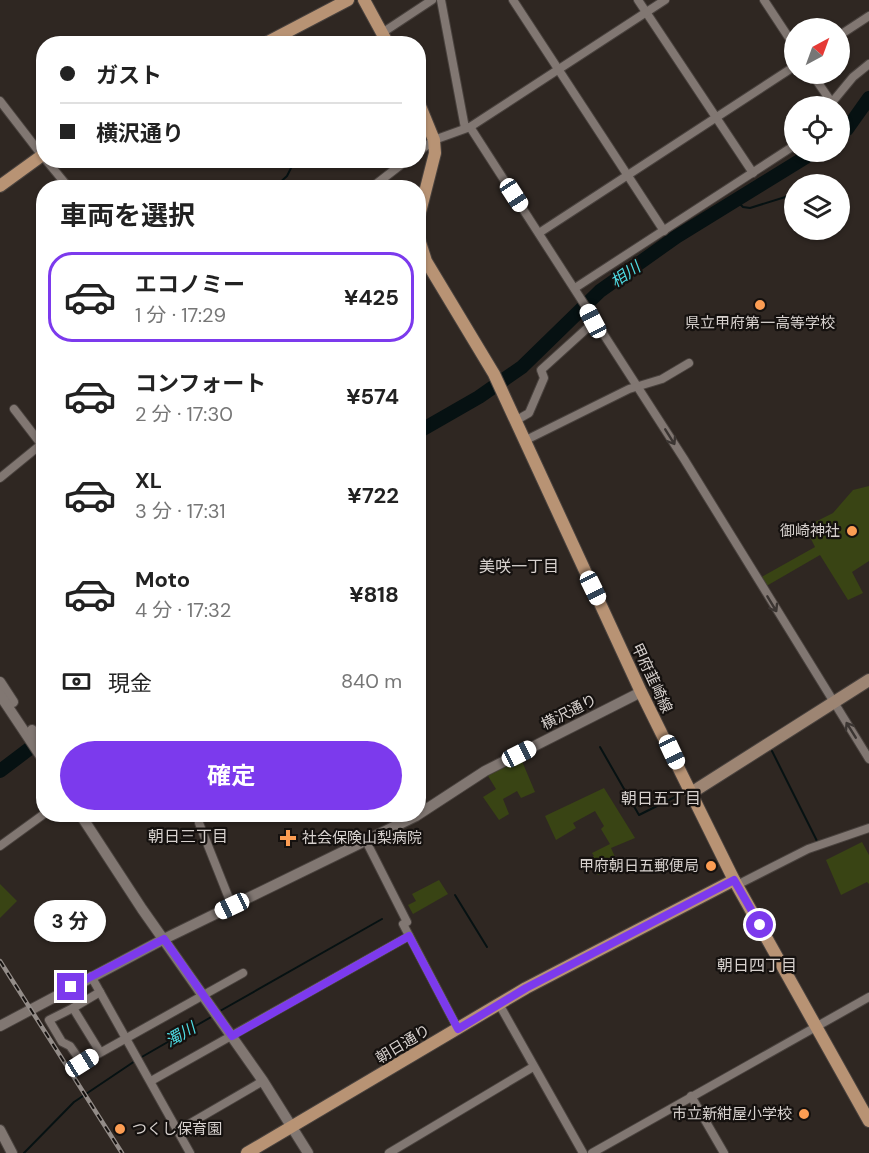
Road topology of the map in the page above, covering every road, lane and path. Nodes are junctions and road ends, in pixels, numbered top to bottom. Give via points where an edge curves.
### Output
1 (348, 0) edge
2 (358, 0) edge
3 (364, 0) edge
4 (432, 0) edge
5 (441, 0) edge
6 (513, 0) edge
7 (638, 0) edge
8 (665, 0) edge
9 (764, 0) edge
10 (646, 12) junction
11 (869, 16) edge
12 (850, 28) edge
13 (784, 30) edge
14 (279, 36) edge
15 (296, 36) edge
16 (384, 36) edge
17 (387, 36) edge
18 (869, 64) edge
19 (558, 70) junction
20 (784, 73) edge
21 (837, 96) edge
22 (0, 101) edge
23 (715, 118) junction
24 (426, 120) edge
25 (468, 127) junction
26 (434, 140) junction
27 (36, 146) edge
28 (426, 146) edge
29 (784, 152) edge
30 (36, 157) edge
31 (36, 159) edge
32 (53, 168) edge
33 (397, 168) edge
34 (753, 173) junction
35 (627, 174) junction
36 (0, 177) edge
37 (63, 180) edge
38 (382, 180) edge
39 (0, 186) edge
40 (426, 188) edge
41 (664, 231) junction
42 (539, 233) junction
43 (426, 260) edge
44 (576, 289) junction
45 (593, 321) junction
46 (689, 363) dead end
47 (639, 388) junction
48 (14, 408) dead end
49 (515, 421) junction
50 (36, 436) edge
51 (524, 441) junction
52 (36, 448) edge
53 (0, 478) edge
54 (869, 680) edge
55 (0, 682) edge
56 (641, 692) junction
57 (0, 695) edge
58 (833, 702) junction
59 (32, 736) junction
60 (36, 743) edge
61 (869, 759) edge
62 (691, 793) junction
63 (426, 809) edge
64 (36, 820) edge
65 (85, 822) edge
66 (93, 822) edge
67 (403, 822) edge
68 (199, 824) dead end
69 (869, 828) edge
70 (366, 841) junction
71 (0, 846) edge
72 (736, 882) junction
73 (232, 906) junction
74 (409, 936) junction
75 (164, 939) junction
76 (243, 974) dead end
77 (92, 976) junction
78 (100, 992) junction
79 (204, 996) junction
80 (869, 997) edge
81 (499, 1004) junction
82 (73, 1008) junction
83 (817, 1025) junction
84 (0, 1026) edge
85 (458, 1029) junction
86 (232, 1036) junction
87 (127, 1039) junction
88 (100, 1052) junction
89 (533, 1067) junction
90 (151, 1081) junction
91 (263, 1081) junction
92 (691, 1096) junction
93 (869, 1121) edge
94 (292, 1127) junction
95 (0, 1130) edge
96 (177, 1131) junction
97 (392, 1152) edge
98 (12, 1153) edge
99 (190, 1153) edge
100 (247, 1153) edge
101 (308, 1153) edge
102 (583, 1153) edge
103 (592, 1153) edge
104 (724, 1153) edge

1 - 14 main road
2 - 15 main road via 352,7
3 - 16 main road
4 - 17 street
5 - 25 street
6 - 19 street
7 - 10 street
8 - 10 street
9 - 13 street
10 - 19 street
10 - 23 street
11 - 12 street
18 - 21 street
19 - 25 street
19 - 35 street
20 - 23 street
22 - 27 street
23 - 34 street
23 - 35 street
24 - 26 main road
25 - 26 street
25 - 42 street
26 - 28 street
26 - 40 main road via 435,153
29 - 34 street
30 - 36 main road
31 - 39 main road
32 - 37 street
33 - 38 street
34 - 41 street
35 - 41 street
35 - 42 street
41 - 44 street
42 - 44 street
43 - 49 main road, 甲府韮崎線 via 494,374
44 - 45 street
45 - 47 street
45 - 49 street via 541,370 544,378 529,413
46 - 47 street
47 - 51 street via 629,389
47 -> 58 street
48 - 50 street
49 - 51 main road, 甲府韮崎線
51 - 56 main road, 甲府韮崎線
52 - 53 street
54 - 58 main road
55 - 59 street
56 - 62 main road, 甲府韮崎線
56 - 63 street, 横沢通り via 485,771
57 - 59 street
61 -> 58 street
58 - 62 main road
59 - 60 street
62 - 72 main road, 甲府韮崎線
64 - 71 street
65 - 75 street
66 - 75 street via 147,904
67 - 70 street, 横沢通り
68 - 73 street
69 - 72 street via 808,849
70 - 73 street, 横沢通り
70 - 74 street via 407,922 402,924
72 - 81 main road, 朝日通り
72 - 83 main road, 甲府韮崎線
73 - 75 street, 横沢通り
74 - 85 street
74 - 86 street
75 - 77 street, 横沢通り
75 - 79 street
76 - 79 street
77 - 78 street
77 - 84 street, 横沢通り
78 - 82 street
78 - 87 street
79 - 86 street
79 - 87 street
80 - 83 street
81 - 85 main road, 朝日通り
81 - 89 street
82 - 88 street
82 - 88 street via 50,1020 62,1042 70,1046 82,1063
83 - 92 street
83 - 93 main road, 甲府韮崎線
85 - 94 main road, 朝日通り
86 - 90 street
86 - 91 street
87 - 88 street
87 - 90 street
89 - 97 street
89 - 102 street
90 - 96 street
91 - 94 street
91 - 96 street
92 - 103 street
92 - 104 street
94 - 100 main road, 朝日通り
94 - 101 street
95 - 98 street
96 - 99 street

